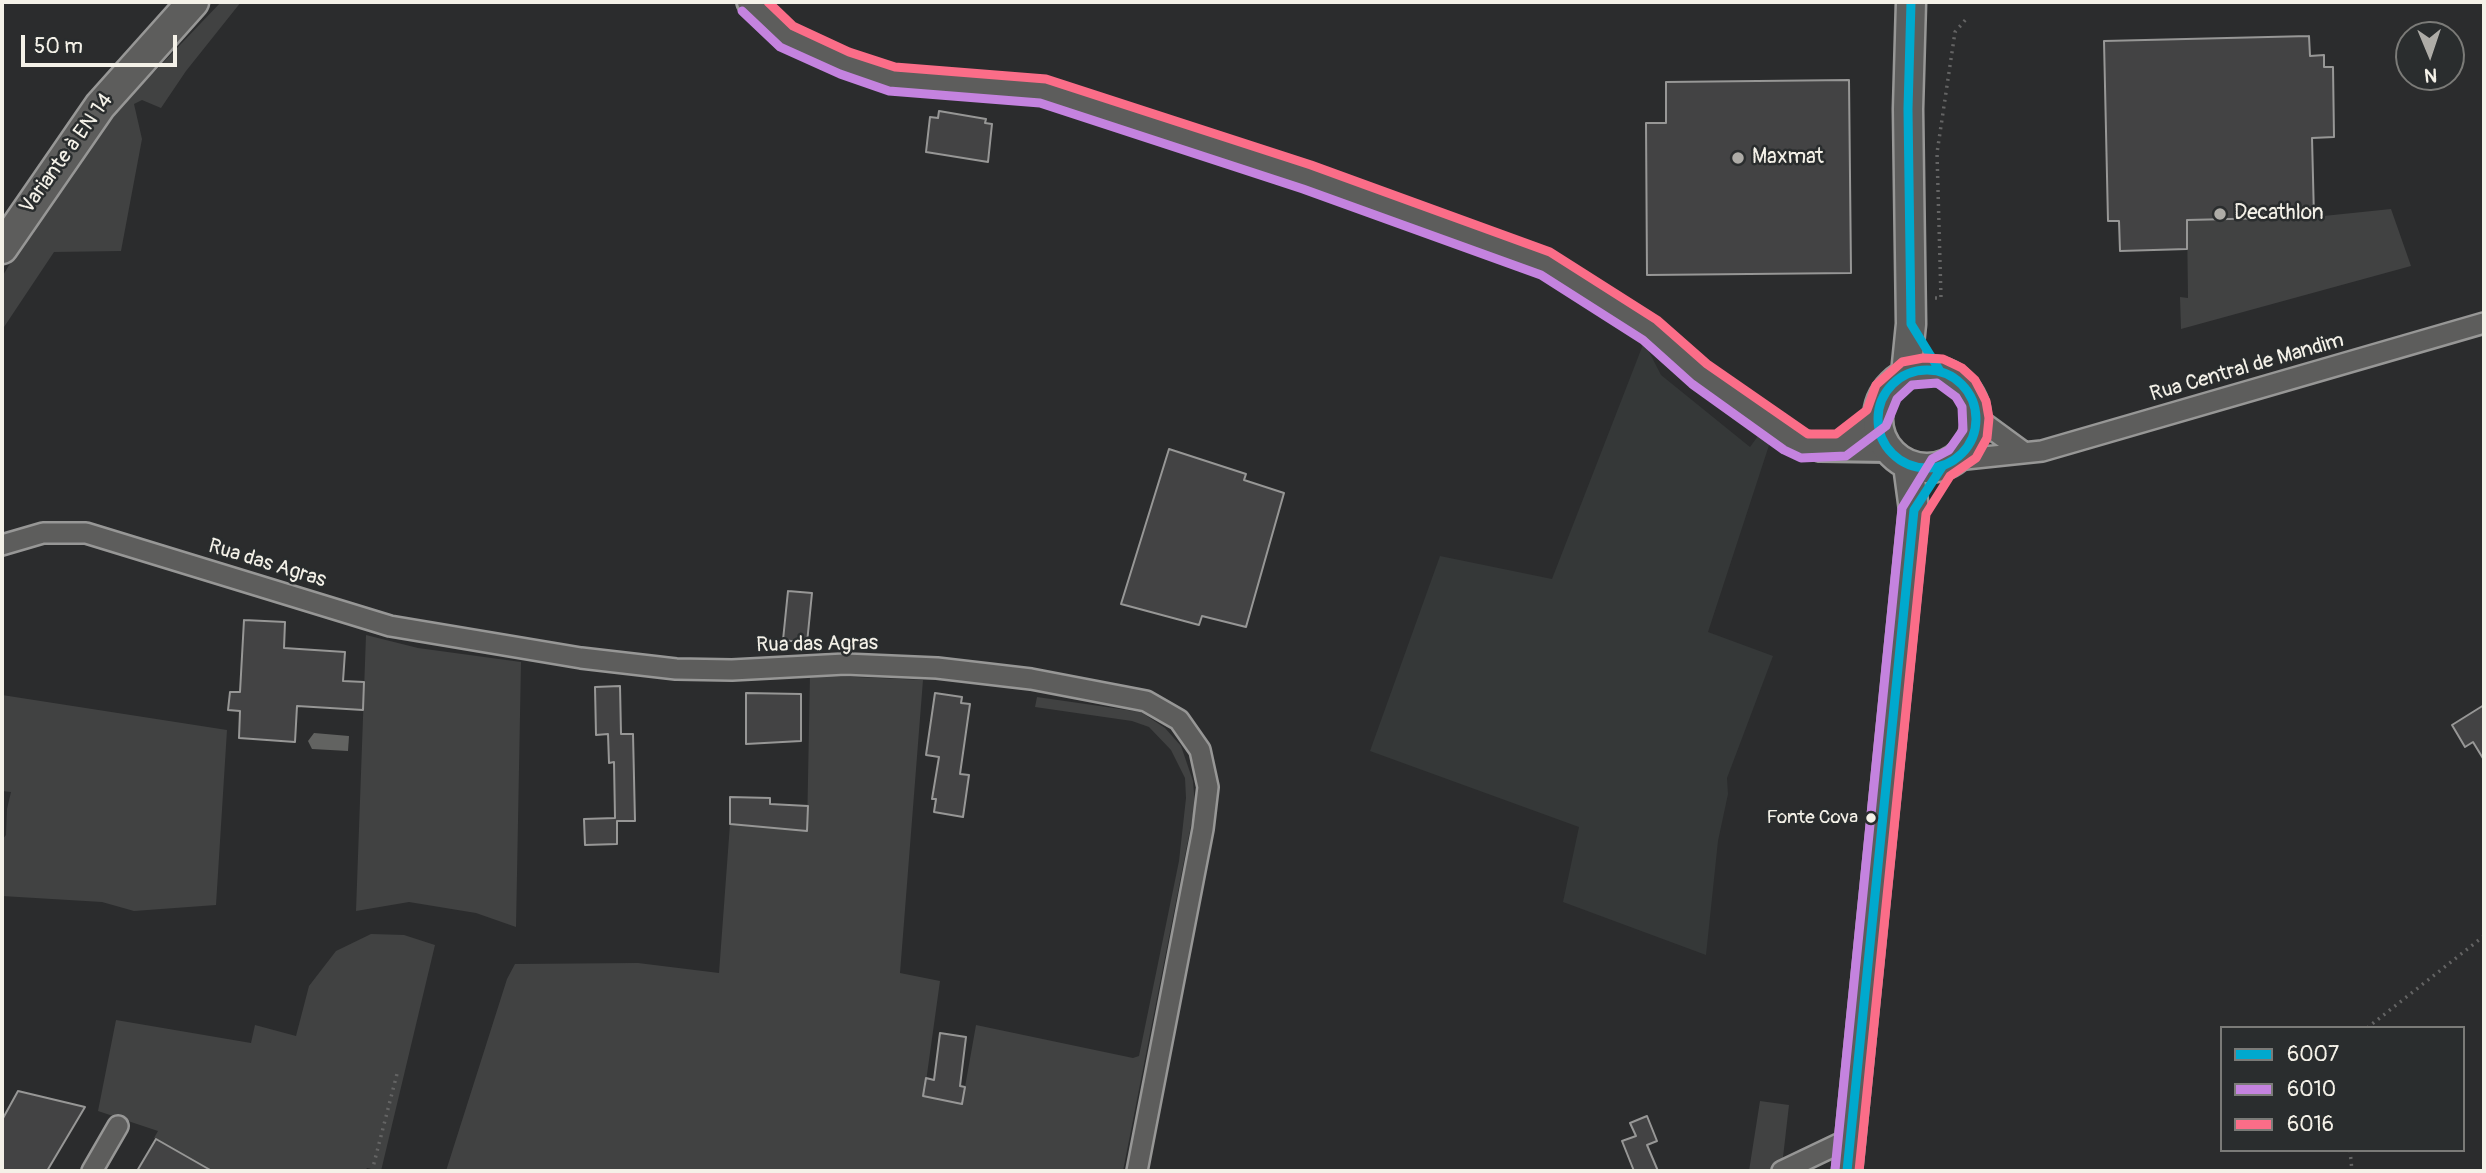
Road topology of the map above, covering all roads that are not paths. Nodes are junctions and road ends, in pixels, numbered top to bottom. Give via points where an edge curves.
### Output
1 (193, 2) edge
2 (750, 2) edge
3 (1912, 2) edge
4 (2, 248) edge
5 (2484, 323) edge
6 (1911, 324) junction
7 (1940, 372) junction
8 (1906, 374) junction
9 (1877, 418) junction
10 (1977, 418) junction
11 (1840, 446) junction
12 (2022, 451) junction
13 (1897, 457) junction
14 (1949, 463) junction
15 (1914, 510) junction
16 (2, 545) edge
17 (118, 1126) dead end
18 (1849, 1139) junction
19 (92, 1171) edge
20 (1136, 1171) edge
21 (1782, 1171) edge
22 (1847, 1171) edge

1 - 4 main road, Variante à EN 14 via 100,106
2 - 11 street via 786,36 893,79 1042,91 1307,177 1546,264 1650,330 1699,374 1791,440 1821,448
3 - 6 main road via 1908,109
5 - 12 street, Rua Central de Mandim via 2042,451
6 - 7 main road
6 - 8 main road
7 - 8 main road
7 - 10 main road via 1966,389
8 - 9 main road via 1886,392
9 - 11 street
9 - 13 main road via 1880,434
10 - 12 street
10 - 14 main road via 1968,449
11 - 13 street
12 - 14 street, Rua Central de Mandim
13 - 14 main road
13 - 15 main road
14 - 15 main road
15 - 18 main road
16 - 20 street, Rua das Agras via 43,533 86,533 390,626 581,658 676,669 845,664 937,668 1031,679 1146,701 1179,720 1200,750 1209,787
17 - 19 street
18 - 21 street
18 - 22 main road

